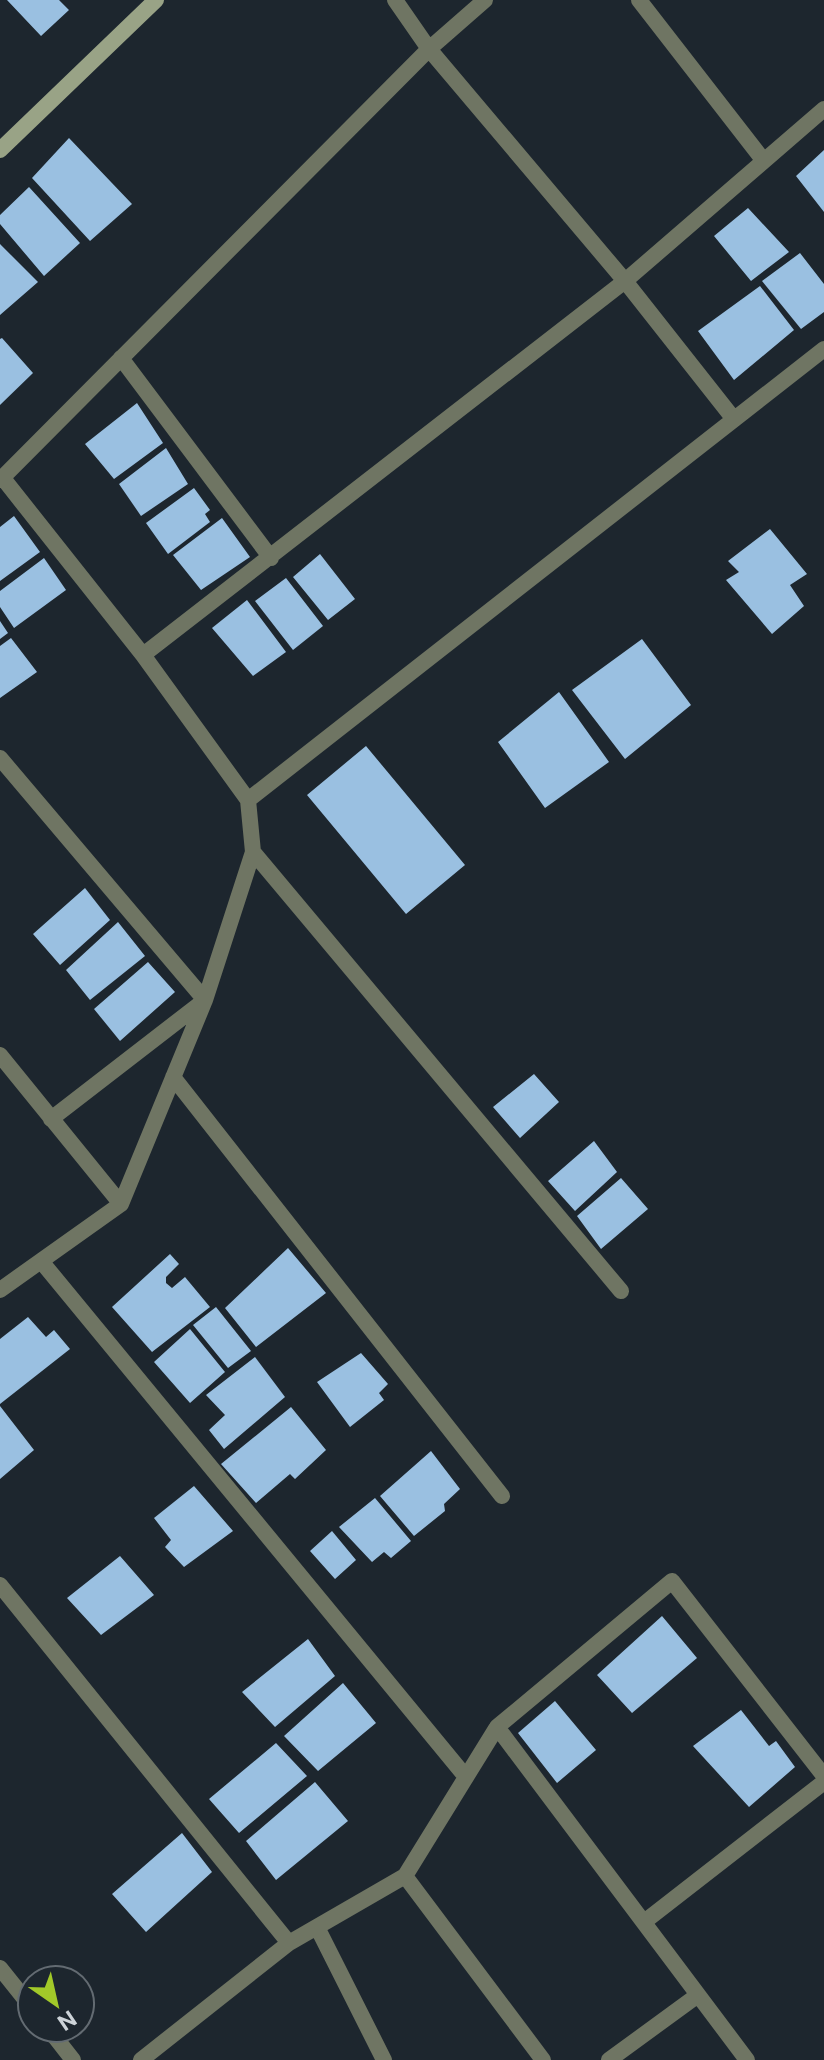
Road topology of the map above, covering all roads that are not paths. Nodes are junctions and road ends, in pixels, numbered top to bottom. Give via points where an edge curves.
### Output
1 (156, 0) edge
2 (395, 0) edge
3 (485, 0) edge
4 (639, 0) edge
5 (429, 49) junction
6 (824, 109) edge
7 (0, 150) edge
8 (764, 161) junction
9 (625, 281) junction
10 (824, 349) edge
11 (121, 358) junction
12 (733, 418) junction
13 (1, 479) edge
14 (271, 558) junction
15 (143, 655) junction
16 (0, 758) edge
17 (248, 800) junction
18 (253, 852) junction
19 (205, 1000) junction
20 (0, 1055) edge
21 (173, 1077) junction
22 (51, 1119) junction
23 (121, 1204) junction
24 (41, 1261) junction
25 (0, 1290) edge
26 (621, 1291) dead end
27 (502, 1496) dead end
28 (0, 1585) edge
29 (497, 1727) junction
30 (466, 1777) junction
31 (824, 1779) edge
32 (405, 1876) junction
33 (644, 1922) junction
34 (317, 1927) junction
35 (289, 1943) junction
36 (0, 1968) edge
37 (16, 1988) edge
38 (698, 1995) junction
39 (60, 2044) edge
40 (73, 2060) edge
41 (141, 2060) edge
42 (384, 2060) edge
43 (543, 2060) edge
44 (609, 2060) edge
45 (747, 2060) edge

1 - 7 main road
2 - 5 street
3 - 5 street
4 - 8 street
5 - 9 street
5 - 11 street
6 - 8 street
8 - 9 street
9 - 12 street
9 - 14 street
10 - 12 street
11 - 13 street
11 - 14 street
12 - 17 street
13 - 15 street
14 - 15 street
15 - 17 street
16 - 19 street
17 - 18 street
18 - 19 street
18 - 26 street
19 - 21 street
19 - 22 street
20 - 22 street
21 - 23 street
21 - 27 street
22 - 23 street
23 - 24 street
24 - 25 street
24 - 30 street
28 - 35 street
29 - 30 street
29 - 31 street via 672,1581
29 - 33 street
30 - 32 street
31 - 33 street
32 - 34 street
32 - 43 street
33 - 38 street
34 - 35 street
34 - 42 street
35 - 41 street
36 - 37 street
38 - 44 street
38 - 45 street
39 - 40 street

